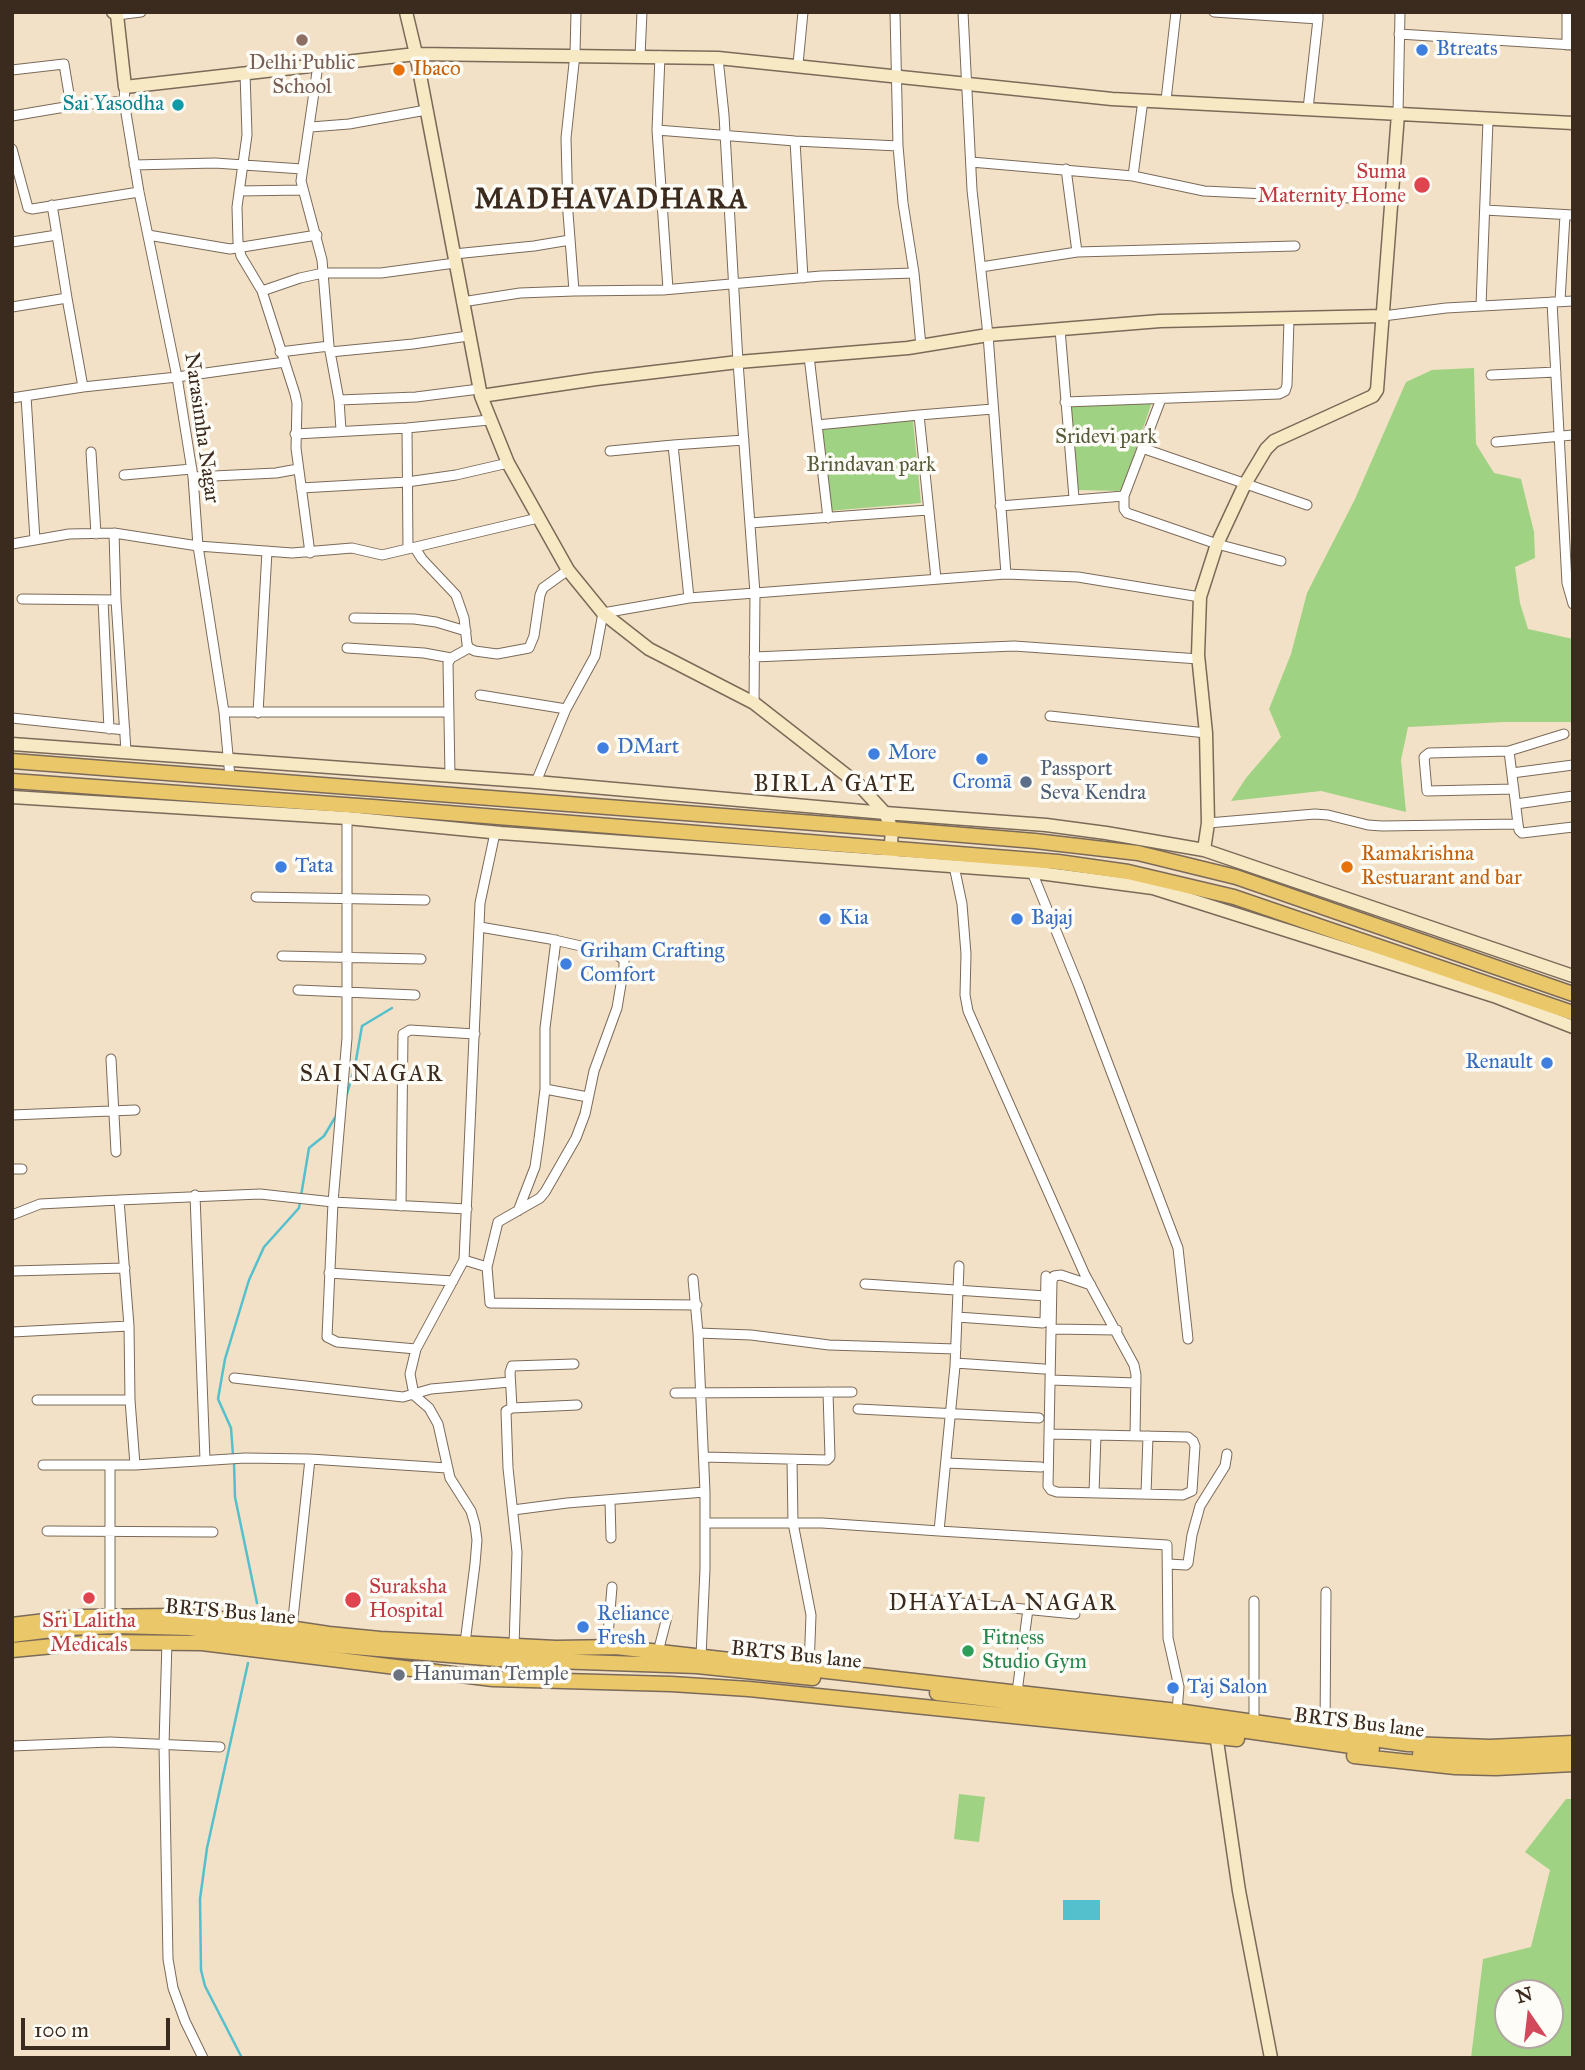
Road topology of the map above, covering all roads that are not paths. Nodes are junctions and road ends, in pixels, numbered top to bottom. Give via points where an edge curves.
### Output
1 (141, 12) edge
2 (406, 12) edge
3 (576, 12) edge
4 (642, 12) edge
5 (803, 12) edge
6 (895, 12) edge
7 (963, 12) edge
8 (1176, 12) edge
9 (1214, 12) edge
10 (1400, 12) edge
11 (1567, 12) edge
12 (116, 13) edge
13 (1318, 16) edge
14 (1399, 34) junction
15 (1570, 45) edge
16 (416, 54) junction
17 (575, 54) junction
18 (640, 56) junction
19 (660, 56) junction
20 (718, 58) junction
21 (798, 64) junction
22 (318, 65) junction
23 (12, 70) edge
24 (244, 73) junction
25 (896, 75) junction
26 (968, 83) junction
27 (125, 87) junction
28 (1143, 100) junction
29 (1166, 100) junction
30 (124, 101) junction
31 (71, 106) junction
32 (1308, 109) junction
33 (426, 110) junction
34 (1398, 114) junction
35 (12, 116) edge
36 (1488, 120) junction
37 (1573, 123) edge
38 (311, 127) junction
39 (657, 130) junction
40 (725, 135) junction
41 (795, 141) junction
42 (898, 146) junction
43 (13, 152) edge
44 (971, 162) junction
45 (134, 164) junction
46 (244, 165) junction
47 (302, 169) junction
48 (1066, 169) junction
49 (1133, 176) junction
50 (303, 190) junction
51 (239, 191) junction
52 (139, 192) junction
53 (1393, 200) junction
54 (52, 205) junction
55 (1485, 210) junction
56 (1569, 215) edge
57 (148, 235) junction
58 (317, 235) junction
59 (57, 236) junction
60 (570, 240) junction
61 (12, 242) edge
62 (1295, 246) dead end
63 (239, 249) junction
64 (1077, 252) junction
65 (454, 258) junction
66 (981, 267) junction
67 (323, 273) junction
68 (914, 273) junction
69 (803, 278) junction
70 (734, 284) junction
71 (668, 289) junction
72 (262, 291) junction
73 (575, 291) junction
74 (67, 298) junction
75 (1573, 301) edge
76 (462, 302) junction
77 (1556, 302) junction
78 (1481, 306) junction
79 (12, 307) edge
80 (1382, 316) junction
81 (1289, 319) junction
82 (1060, 329) junction
83 (468, 335) junction
84 (988, 335) junction
85 (921, 346) junction
86 (329, 349) junction
87 (280, 352) junction
88 (809, 356) junction
89 (285, 362) junction
90 (738, 362) junction
91 (1556, 372) junction
92 (1491, 375) dead end
93 (177, 377) junction
94 (83, 387) junction
95 (480, 393) junction
96 (26, 396) junction
97 (12, 398) edge
98 (1161, 399) junction
99 (339, 400) junction
100 (1065, 402) junction
101 (993, 409) junction
102 (919, 415) junction
103 (489, 420) junction
104 (817, 425) junction
105 (407, 428) junction
106 (341, 430) junction
107 (295, 434) junction
108 (1573, 435) edge
109 (1560, 436) junction
110 (744, 440) junction
111 (1496, 442) dead end
112 (673, 446) junction
113 (1142, 448) junction
114 (610, 451) dead end
115 (91, 452) dead end
116 (508, 463) junction
117 (298, 468) junction
118 (193, 473) junction
119 (124, 475) dead end
120 (407, 482) junction
121 (1245, 484) junction
122 (301, 488) junction
123 (1568, 494) edge
124 (1124, 496) junction
125 (1074, 498) junction
126 (1307, 505) dead end
127 (1000, 506) junction
128 (928, 510) junction
129 (538, 518) junction
130 (828, 518) junction
131 (750, 523) junction
132 (114, 533) junction
133 (96, 534) junction
134 (35, 540) junction
135 (12, 544) edge
136 (1217, 544) junction
137 (198, 546) junction
138 (412, 549) junction
139 (267, 551) junction
140 (310, 553) junction
141 (1281, 561) dead end
142 (568, 570) junction
143 (1006, 574) junction
144 (936, 579) junction
145 (755, 593) junction
146 (1200, 597) junction
147 (689, 598) junction
148 (22, 599) dead end
149 (103, 600) junction
150 (116, 600) junction
151 (1573, 604) edge
152 (603, 613) junction
153 (354, 618) dead end
154 (466, 631) junction
155 (348, 648) dead end
156 (469, 649) junction
157 (754, 657) junction
158 (451, 658) junction
159 (1199, 659) junction
160 (480, 695) dead end
161 (754, 704) junction
162 (566, 709) junction
163 (224, 712) junction
164 (449, 712) junction
165 (258, 713) junction
166 (1050, 716) dead end
167 (12, 718) edge
168 (109, 729) junction
169 (125, 730) junction
170 (1206, 733) junction
171 (1564, 734) dead end
172 (12, 744) edge
173 (126, 751) junction
174 (1509, 751) junction
175 (229, 760) junction
176 (12, 761) edge
177 (1573, 765) edge
178 (1512, 773) junction
179 (450, 776) junction
180 (230, 777) junction
181 (12, 780) edge
182 (536, 782) junction
183 (1514, 789) junction
184 (1573, 796) edge
185 (12, 797) edge
186 (1516, 804) junction
187 (885, 814) junction
188 (347, 818) junction
189 (1208, 823) junction
190 (1518, 824) junction
191 (1573, 827) edge
192 (892, 829) junction
193 (495, 833) junction
194 (1205, 850) junction
195 (890, 855) junction
196 (954, 866) junction
197 (1032, 872) junction
198 (257, 897) dead end
199 (346, 899) junction
200 (425, 900) dead end
201 (480, 927) junction
202 (556, 940) junction
203 (282, 957) dead end
204 (346, 958) junction
205 (421, 959) dead end
206 (1573, 976) edge
207 (298, 990) dead end
208 (347, 992) junction
209 (1573, 994) edge
210 (415, 995) dead end
211 (1573, 1013) edge
212 (1573, 1027) edge
213 (475, 1034) junction
214 (111, 1059) dead end
215 (545, 1088) junction
216 (588, 1097) junction
217 (115, 1110) junction
218 (135, 1110) dead end
219 (12, 1115) edge
220 (116, 1152) dead end
221 (195, 1195) junction
222 (119, 1200) junction
223 (333, 1202) junction
224 (401, 1206) junction
225 (467, 1209) junction
226 (518, 1211) junction
227 (12, 1215) edge
228 (464, 1260) junction
229 (960, 1266) dead end
230 (487, 1267) junction
231 (125, 1268) junction
232 (12, 1271) edge
233 (329, 1273) junction
234 (1046, 1276) dead end
235 (693, 1279) dead end
236 (453, 1281) junction
237 (866, 1284) dead end
238 (1091, 1285) junction
239 (959, 1289) junction
240 (1045, 1296) junction
241 (696, 1305) junction
242 (957, 1317) junction
243 (129, 1326) junction
244 (1052, 1329) junction
245 (1117, 1330) junction
246 (12, 1332) edge
247 (698, 1333) junction
248 (1188, 1339) dead end
249 (415, 1349) junction
250 (956, 1349) junction
251 (956, 1363) junction
252 (574, 1364) dead end
253 (1044, 1369) dead end
254 (234, 1378) dead end
255 (1051, 1380) junction
256 (510, 1382) junction
257 (1136, 1383) junction
258 (828, 1392) junction
259 (852, 1392) dead end
260 (675, 1393) dead end
261 (702, 1393) junction
262 (414, 1395) junction
263 (37, 1400) dead end
264 (130, 1400) junction
265 (577, 1405) dead end
266 (512, 1408) junction
267 (858, 1409) dead end
268 (951, 1413) junction
269 (1039, 1419) dead end
270 (1049, 1434) junction
271 (1096, 1435) junction
272 (1135, 1436) junction
273 (1148, 1436) junction
274 (1227, 1454) dead end
275 (704, 1457) junction
276 (310, 1459) junction
277 (205, 1460) junction
278 (792, 1460) junction
279 (946, 1463) junction
280 (43, 1465) dead end
281 (110, 1465) junction
282 (135, 1465) junction
283 (1041, 1467) dead end
284 (447, 1468) junction
285 (705, 1492) junction
286 (1094, 1493) junction
287 (1146, 1493) junction
288 (610, 1501) junction
289 (513, 1510) junction
290 (705, 1523) junction
291 (793, 1523) junction
292 (47, 1531) dead end
293 (939, 1531) junction
294 (110, 1532) junction
295 (213, 1532) dead end
296 (611, 1538) dead end
297 (1168, 1564) junction
298 (612, 1587) dead end
299 (1326, 1592) dead end
300 (930, 1600) dead end
301 (1254, 1601) dead end
302 (1028, 1609) junction
303 (1075, 1614) dead end
304 (110, 1615) junction
305 (667, 1617) dead end
306 (12, 1625) edge
307 (292, 1628) junction
308 (12, 1635) edge
309 (167, 1641) junction
310 (465, 1643) junction
311 (514, 1646) junction
312 (607, 1647) junction
313 (12, 1650) edge
314 (658, 1652) junction
315 (701, 1656) junction
316 (808, 1668) junction
317 (1017, 1692) junction
318 (1177, 1711) junction
319 (1254, 1721) junction
320 (1215, 1726) junction
321 (1325, 1733) junction
322 (1573, 1743) edge
323 (164, 1745) junction
324 (12, 1746) edge
325 (220, 1747) dead end
326 (1573, 1753) edge
327 (1573, 1764) edge
328 (203, 2058) edge
329 (1271, 2058) edge

1 - 12 street
2 - 16 street
3 - 17 street
4 - 18 street
5 - 21 street
6 - 25 street
7 - 26 street
8 - 29 street
9 - 13 street
10 - 14 street
11 - 15 street
12 - 27 street
13 - 32 street
14 - 15 street
14 - 34 street
16 - 17 street
16 - 22 street
16 - 33 street
17 - 18 street
17 - 60 street via 566,138
18 - 19 street
19 - 20 street
19 - 39 street
20 - 21 street
20 - 40 street
21 - 25 street
22 - 24 street
22 - 38 street
23 - 31 street via 64,64
24 - 27 street
24 - 46 street
25 - 26 street
25 - 42 street
26 - 28 street
26 - 44 street
27 - 30 street, Narasimha Nagar
28 - 29 street
28 - 49 street
29 - 32 street
30 - 31 street
30 - 45 street, Narasimha Nagar
31 - 35 street
32 - 34 street
33 - 38 street
33 - 65 street
34 - 36 street
34 - 53 street
36 - 37 street
36 - 55 street
38 - 47 street
39 - 40 street
39 - 71 street
40 - 41 street
40 - 70 street
41 - 42 street
41 - 69 street
42 - 68 street
43 - 54 street via 28,208
44 - 48 street
44 - 66 street
45 - 46 street
45 - 52 street, Narasimha Nagar
46 - 47 street
46 - 51 street
47 - 50 street
48 - 49 street
48 - 64 street
49 - 53 street via 1204,191
50 - 51 street
50 - 58 street
51 - 63 street
52 - 54 street
52 - 57 street, Narasimha Nagar
53 - 80 street
54 - 59 street
55 - 56 street
55 - 78 street
56 - 77 street
57 - 63 street
57 - 93 street, Narasimha Nagar
58 - 63 street
58 - 67 street
59 - 61 street
59 - 74 street
60 - 65 street
60 - 73 street
62 - 64 street
63 - 72 street
64 - 66 street
65 - 67 street via 381,272
65 - 76 street
66 - 84 street
67 - 72 street
67 - 86 street
68 - 69 street
68 - 85 street
69 - 70 street
70 - 71 street
70 - 90 street
71 - 73 street
72 - 87 street
73 - 76 street
74 - 79 street
74 - 94 street
75 - 77 street
76 - 83 street
77 - 78 street
77 - 91 street
78 - 80 street
80 - 81 street
80 - 121 street via 1378,383 1373,396 1273,441
81 - 82 street via 1160,321
81 - 98 street via 1285,391
82 - 84 street
82 - 100 street
83 - 86 street
83 - 95 street
84 - 85 street
84 - 101 street
85 - 88 street
86 - 87 street
86 - 99 street
87 - 89 street
88 - 90 street
88 - 104 street
89 - 93 street
89 - 107 street via 297,403
90 - 95 street
90 - 110 street
91 - 92 street
91 - 109 street
93 - 94 street
93 - 118 street, Narasimha Nagar
94 - 96 street
95 - 99 street
95 - 103 street
96 - 97 street
96 - 134 street
98 - 100 street
98 - 113 street
99 - 106 street
100 - 125 street
101 - 102 street
101 - 127 street
102 - 104 street
102 - 128 street
103 - 105 street
103 - 116 street
104 - 130 street
105 - 106 street
105 - 120 street
106 - 107 street
107 - 117 street
108 - 109 street
109 - 111 street
109 - 123 street
110 - 112 street
110 - 131 street
112 - 114 street
112 - 147 street
113 - 121 street
113 - 124 street
115 - 133 street
116 - 120 street
116 - 129 street
117 - 118 street via 276,473
117 - 122 street
118 - 119 street
118 - 137 street, Narasimha Nagar
120 - 122 street
120 - 138 street
121 - 126 street
121 - 136 street
122 - 140 street
123 - 151 street via 1567,583
124 - 125 street
124 - 136 street via 1127,513
125 - 127 street
127 - 143 street
128 - 130 street
128 - 144 street
129 - 138 street
129 - 142 street
130 - 131 street
131 - 145 street
132 - 133 street
132 - 137 street
132 - 150 street
133 - 134 street
134 - 135 street
136 - 141 street
136 - 146 street
137 - 139 street
137 - 163 street, Narasimha Nagar
138 - 140 street via 382,555 352,548
138 - 154 street via 456,595
139 - 140 street
139 - 165 street
142 - 152 street
142 - 156 street via 543,588 529,648 497,654
143 - 144 street
143 - 146 street via 1078,577
144 - 145 street
145 - 147 street
145 - 157 street
146 - 159 street
147 - 152 street
148 - 149 street
149 - 150 street
149 - 168 street
150 - 169 street
152 - 161 street via 649,649
152 - 162 street via 595,656
153 - 154 street via 414,619
154 - 156 street
155 - 158 street
156 - 158 street
157 - 159 street via 1014,646
157 - 161 street
158 - 164 street via 447,670
159 - 170 street
160 - 162 street
161 - 187 street via 859,785
162 - 182 street
163 - 165 street
163 - 175 street, Narasimha Nagar
164 - 165 street
164 - 179 street
166 - 170 street
167 - 168 street
168 - 169 street
169 - 173 street
170 - 189 street
171 - 174 street
172 - 173 street
173 - 175 street
174 - 178 street
174 - 183 street via 1426,754 1425,789
175 - 179 street
175 - 180 street, Narasimha Nagar
176 - 180 main road
177 - 178 street
178 - 183 street
179 - 182 street
180 - 192 main road
181 - 195 main road
182 - 187 street
183 - 186 street
184 - 186 street
185 - 188 street
186 - 190 street
187 - 192 street
187 - 194 street via 1046,825
188 - 193 street
188 - 199 street
189 - 190 street via 1315,814 1382,826
189 - 194 street
190 - 191 street via 1522,833
192 - 195 street
192 - 209 main road via 1061,844 1185,863
193 - 195 street
193 - 201 street via 480,903
194 - 206 street
195 - 196 street
195 - 211 main road via 1058,862 1178,882 1293,916
196 - 197 street
196 - 238 street via 962,904 968,1011
197 - 212 street via 1153,888 1494,996
197 - 248 street via 1178,1248
198 - 199 street
199 - 200 street
199 - 204 street
201 - 202 street
201 - 213 street
202 - 215 street via 545,1028
202 - 216 street via 624,960 617,1009
203 - 204 street
204 - 205 street
204 - 208 street
207 - 208 street
208 - 210 street
208 - 223 street
213 - 224 street via 410,1030 403,1034
213 - 225 street
214 - 217 street
215 - 216 street
215 - 226 street via 535,1167
216 - 226 street via 576,1138 545,1192
217 - 218 street
217 - 219 street
217 - 220 street
221 - 222 street
221 - 223 street via 260,1194
221 - 277 street
222 - 227 street via 40,1205
222 - 231 street
223 - 224 street
223 - 233 street
224 - 225 street
225 - 228 street
226 - 230 street via 498,1222
228 - 230 street
228 - 236 street
229 - 239 street
230 - 241 street via 490,1303
231 - 232 street
231 - 243 street
233 - 236 street
233 - 249 street via 327,1337 337,1342
234 - 240 street
235 - 241 street
236 - 249 street
237 - 239 street
238 - 244 street via 1054,1276
238 - 245 street
239 - 240 street
239 - 242 street
240 - 242 street via 1045,1320 1039,1324
241 - 247 street
242 - 250 street
243 - 246 street
243 - 264 street
244 - 245 street
244 - 255 street
245 - 257 street via 1134,1365
247 - 250 street via 829,1345
247 - 261 street
249 - 262 street via 410,1374
250 - 251 street
251 - 253 street
251 - 268 street
252 - 256 street via 512,1366
254 - 262 street
255 - 257 street
255 - 270 street
256 - 262 street
256 - 266 street
257 - 272 street
258 - 259 street
258 - 261 street
258 - 278 street via 830,1457
260 - 261 street
261 - 275 street
262 - 284 street via 435,1417
263 - 264 street
264 - 282 street
265 - 266 street
266 - 289 street via 505,1415
267 - 268 street
268 - 269 street
268 - 279 street
270 - 271 street
270 - 286 street via 1048,1486 1057,1492
271 - 272 street
271 - 286 street
272 - 273 street
273 - 287 street
273 - 287 street via 1188,1437 1195,1446 1192,1491
274 - 297 street via 1225,1466 1200,1506 1188,1563
275 - 278 street
275 - 285 street
276 - 277 street
276 - 284 street
276 - 307 street
277 - 282 street
278 - 291 street
279 - 283 street
279 - 293 street
280 - 281 street
281 - 282 street
281 - 294 street
284 - 310 street via 471,1511 477,1540
285 - 288 street
285 - 290 street
286 - 287 street
288 - 289 street
288 - 296 street
289 - 311 street via 517,1552
290 - 291 street
290 - 315 street
291 - 293 street
291 - 316 street via 811,1615
292 - 294 street
293 - 297 street via 1164,1544
294 - 295 street
294 - 304 street
297 - 318 street via 1168,1638 1179,1687
298 - 312 street
299 - 321 street
300 - 302 street
301 - 319 street
302 - 303 street
302 - 317 street
304 - 306 main road
304 - 307 main road via 223,1619
305 - 314 street
307 - 310 main road
308 - 320 main road, BRTS Bus lane via 117,1626 189,1628 497,1659 697,1666
309 - 313 main road
309 - 320 main road via 493,1679 750,1689
309 - 323 street
310 - 311 main road
311 - 312 main road
312 - 314 main road
314 - 315 main road
315 - 316 main road
316 - 317 main road
317 - 318 main road
318 - 320 main road
319 - 320 main road
319 - 321 main road
320 - 326 main road, BRTS Bus lane via 1404,1753
320 - 327 main road via 1336,1754 1455,1767
320 - 329 street via 1239,1891
321 - 322 main road via 1408,1744
323 - 324 street
323 - 325 street
323 - 328 street via 168,1959 173,1988

